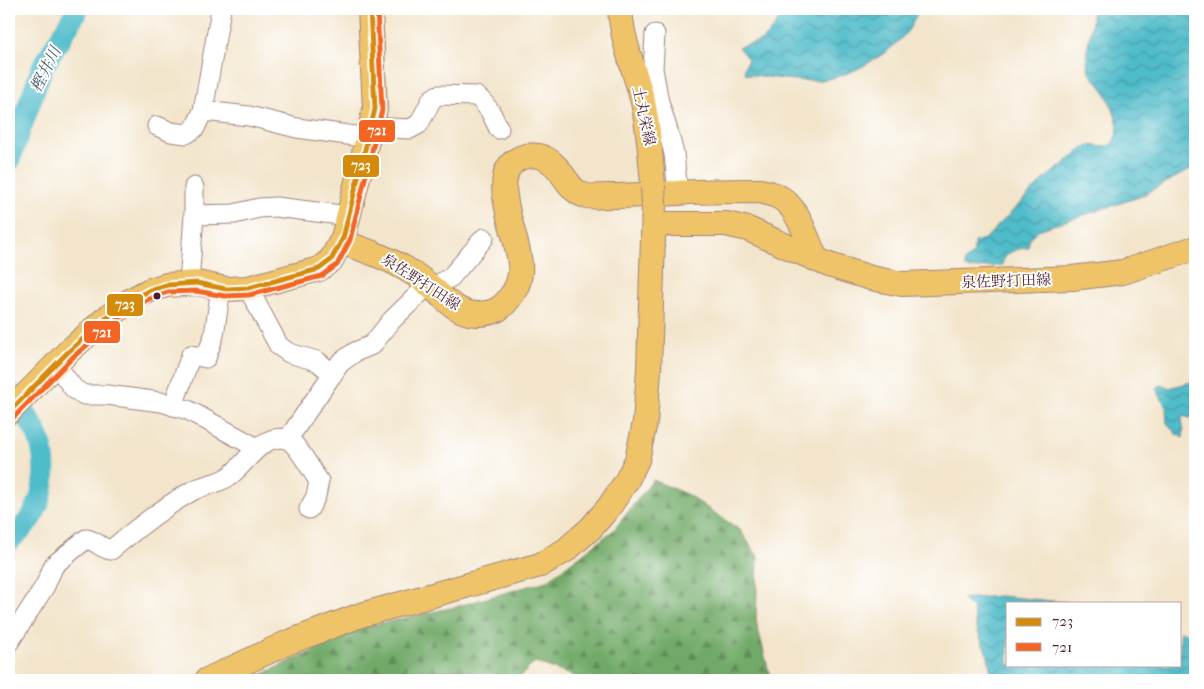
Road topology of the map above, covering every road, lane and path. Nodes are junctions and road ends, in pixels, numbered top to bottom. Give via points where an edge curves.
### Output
1 (220, 9) edge
2 (370, 9) edge
3 (620, 9) edge
4 (655, 34) dead end
5 (203, 111) junction
6 (157, 126) dead end
7 (499, 129) dead end
8 (370, 132) junction
9 (194, 187) dead end
10 (678, 193) junction
11 (654, 205) junction
12 (194, 215) junction
13 (349, 216) junction
14 (484, 238) dead end
15 (341, 242) junction
16 (1195, 248) edge
17 (816, 259) junction
18 (189, 284) junction
19 (430, 286) junction
20 (221, 288) junction
21 (248, 288) junction
22 (48, 373) junction
23 (332, 374) junction
24 (173, 406) junction
25 (9, 412) edge
26 (288, 439) junction
27 (257, 448) junction
28 (309, 509) dead end
29 (9, 642) edge
30 (207, 680) edge

1 - 5 street
2 - 8 main road via 375,109
3 - 11 main road, 土丸栄線 via 643,104 651,151
4 - 10 street via 654,69 658,102 674,154
5 - 6 street via 195,128 186,134
5 - 8 street via 249,116 297,128
7 - 8 street via 490,111 476,96 438,96 432,99 419,124 410,129
8 - 13 main road
9 - 12 street
10 - 17 main road, 泉佐野打田線 via 760,191 773,194 786,202 798,219
10 - 19 main road, 泉佐野打田線 via 585,196 575,191 556,165 546,158 531,154 517,159 507,168 504,188 519,256 518,286 500,309 489,314 473,314 454,307
11 - 17 main road, 泉佐野打田線 via 748,229
11 - 30 main road via 645,422 636,460 626,482 591,528 566,550 540,564 361,615 287,643
12 - 13 street via 234,214 276,207
12 - 18 street
13 - 15 main road
14 - 19 street via 452,276
15 - 19 main road, 泉佐野打田線 via 376,253
15 - 21 main road via 331,260 319,269
16 - 17 main road, 泉佐野打田線 via 1122,272 1072,278 977,282 902,284 871,278
18 - 20 main road
18 - 22 main road via 167,285 131,300 104,320
19 - 23 street via 392,320 372,345 355,352
20 - 21 main road
20 - 24 street via 214,335 206,358 191,355
21 - 23 street via 279,346 289,354 317,361
22 - 24 street via 84,395 107,395
22 - 25 main road
23 - 26 street
24 - 27 street via 188,410
26 - 27 street via 276,439
26 - 28 street via 319,481
27 - 29 street via 232,474 194,490 156,513 112,550 92,539 86,539 72,549 54,565 45,586

